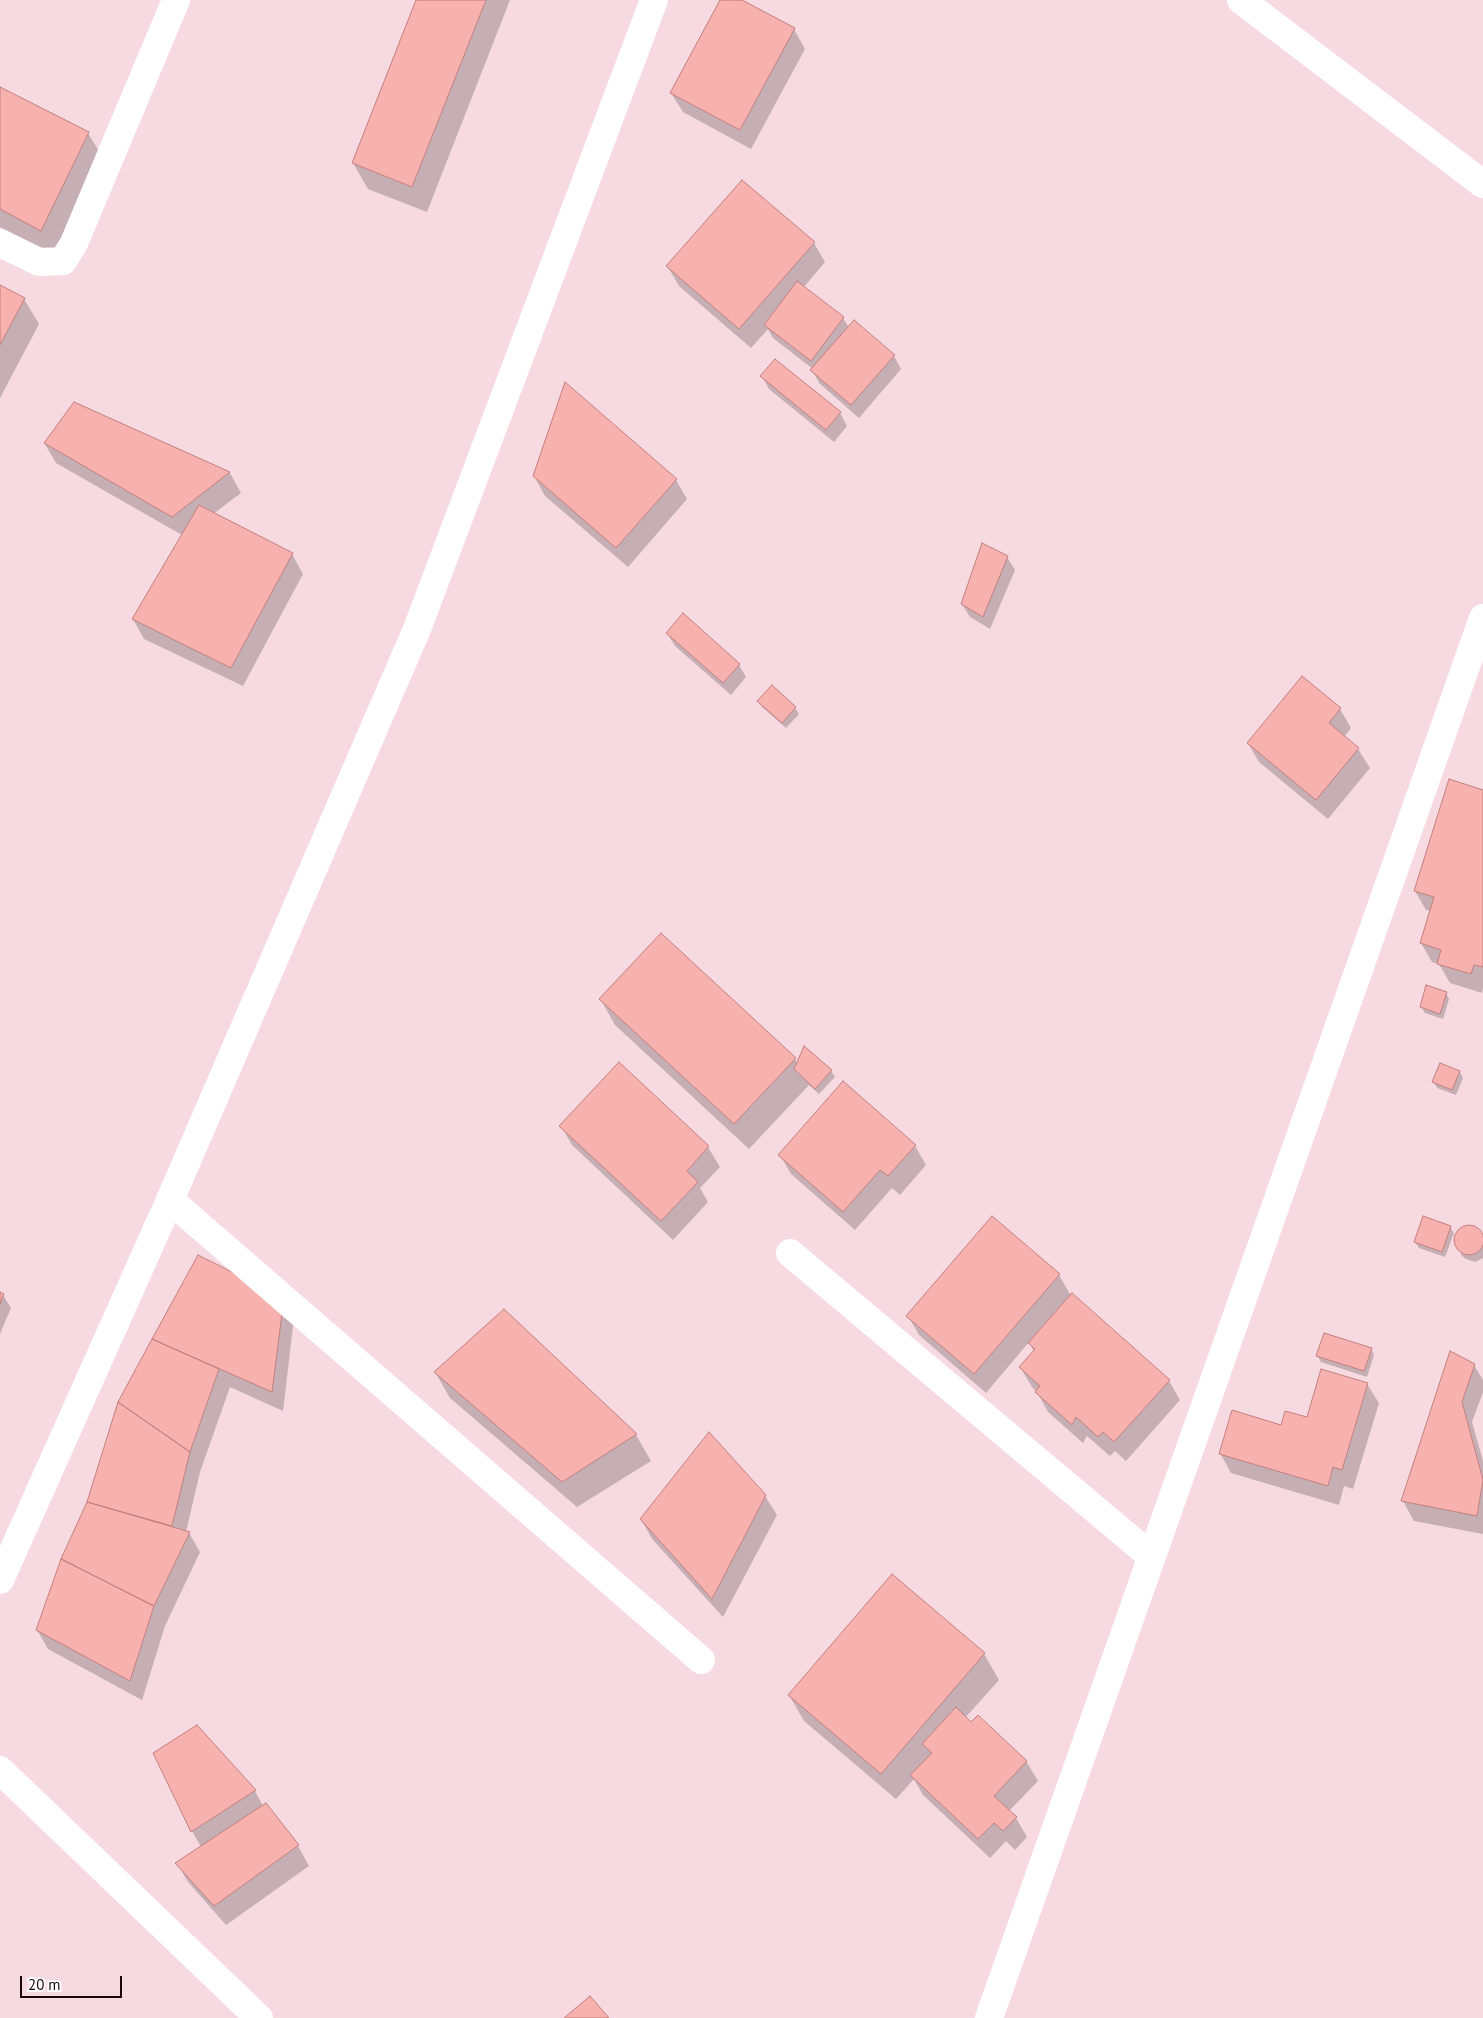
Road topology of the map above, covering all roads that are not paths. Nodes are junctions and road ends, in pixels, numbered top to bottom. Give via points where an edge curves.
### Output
1 (176, 0) edge
2 (654, 0) edge
3 (1241, 0) edge
4 (1483, 184) edge
5 (0, 243) edge
6 (1483, 618) edge
7 (170, 1200) junction
8 (790, 1253) dead end
9 (1152, 1558) junction
10 (3, 1563) edge
11 (701, 1660) dead end
12 (0, 1770) edge
13 (259, 2018) edge
14 (989, 2018) edge

1 - 5 street via 74,243 62,261 39,262
2 - 7 street via 417,629
3 - 4 street
6 - 9 street
7 - 10 street
7 - 11 street
8 - 9 street
9 - 14 street
12 - 13 street

